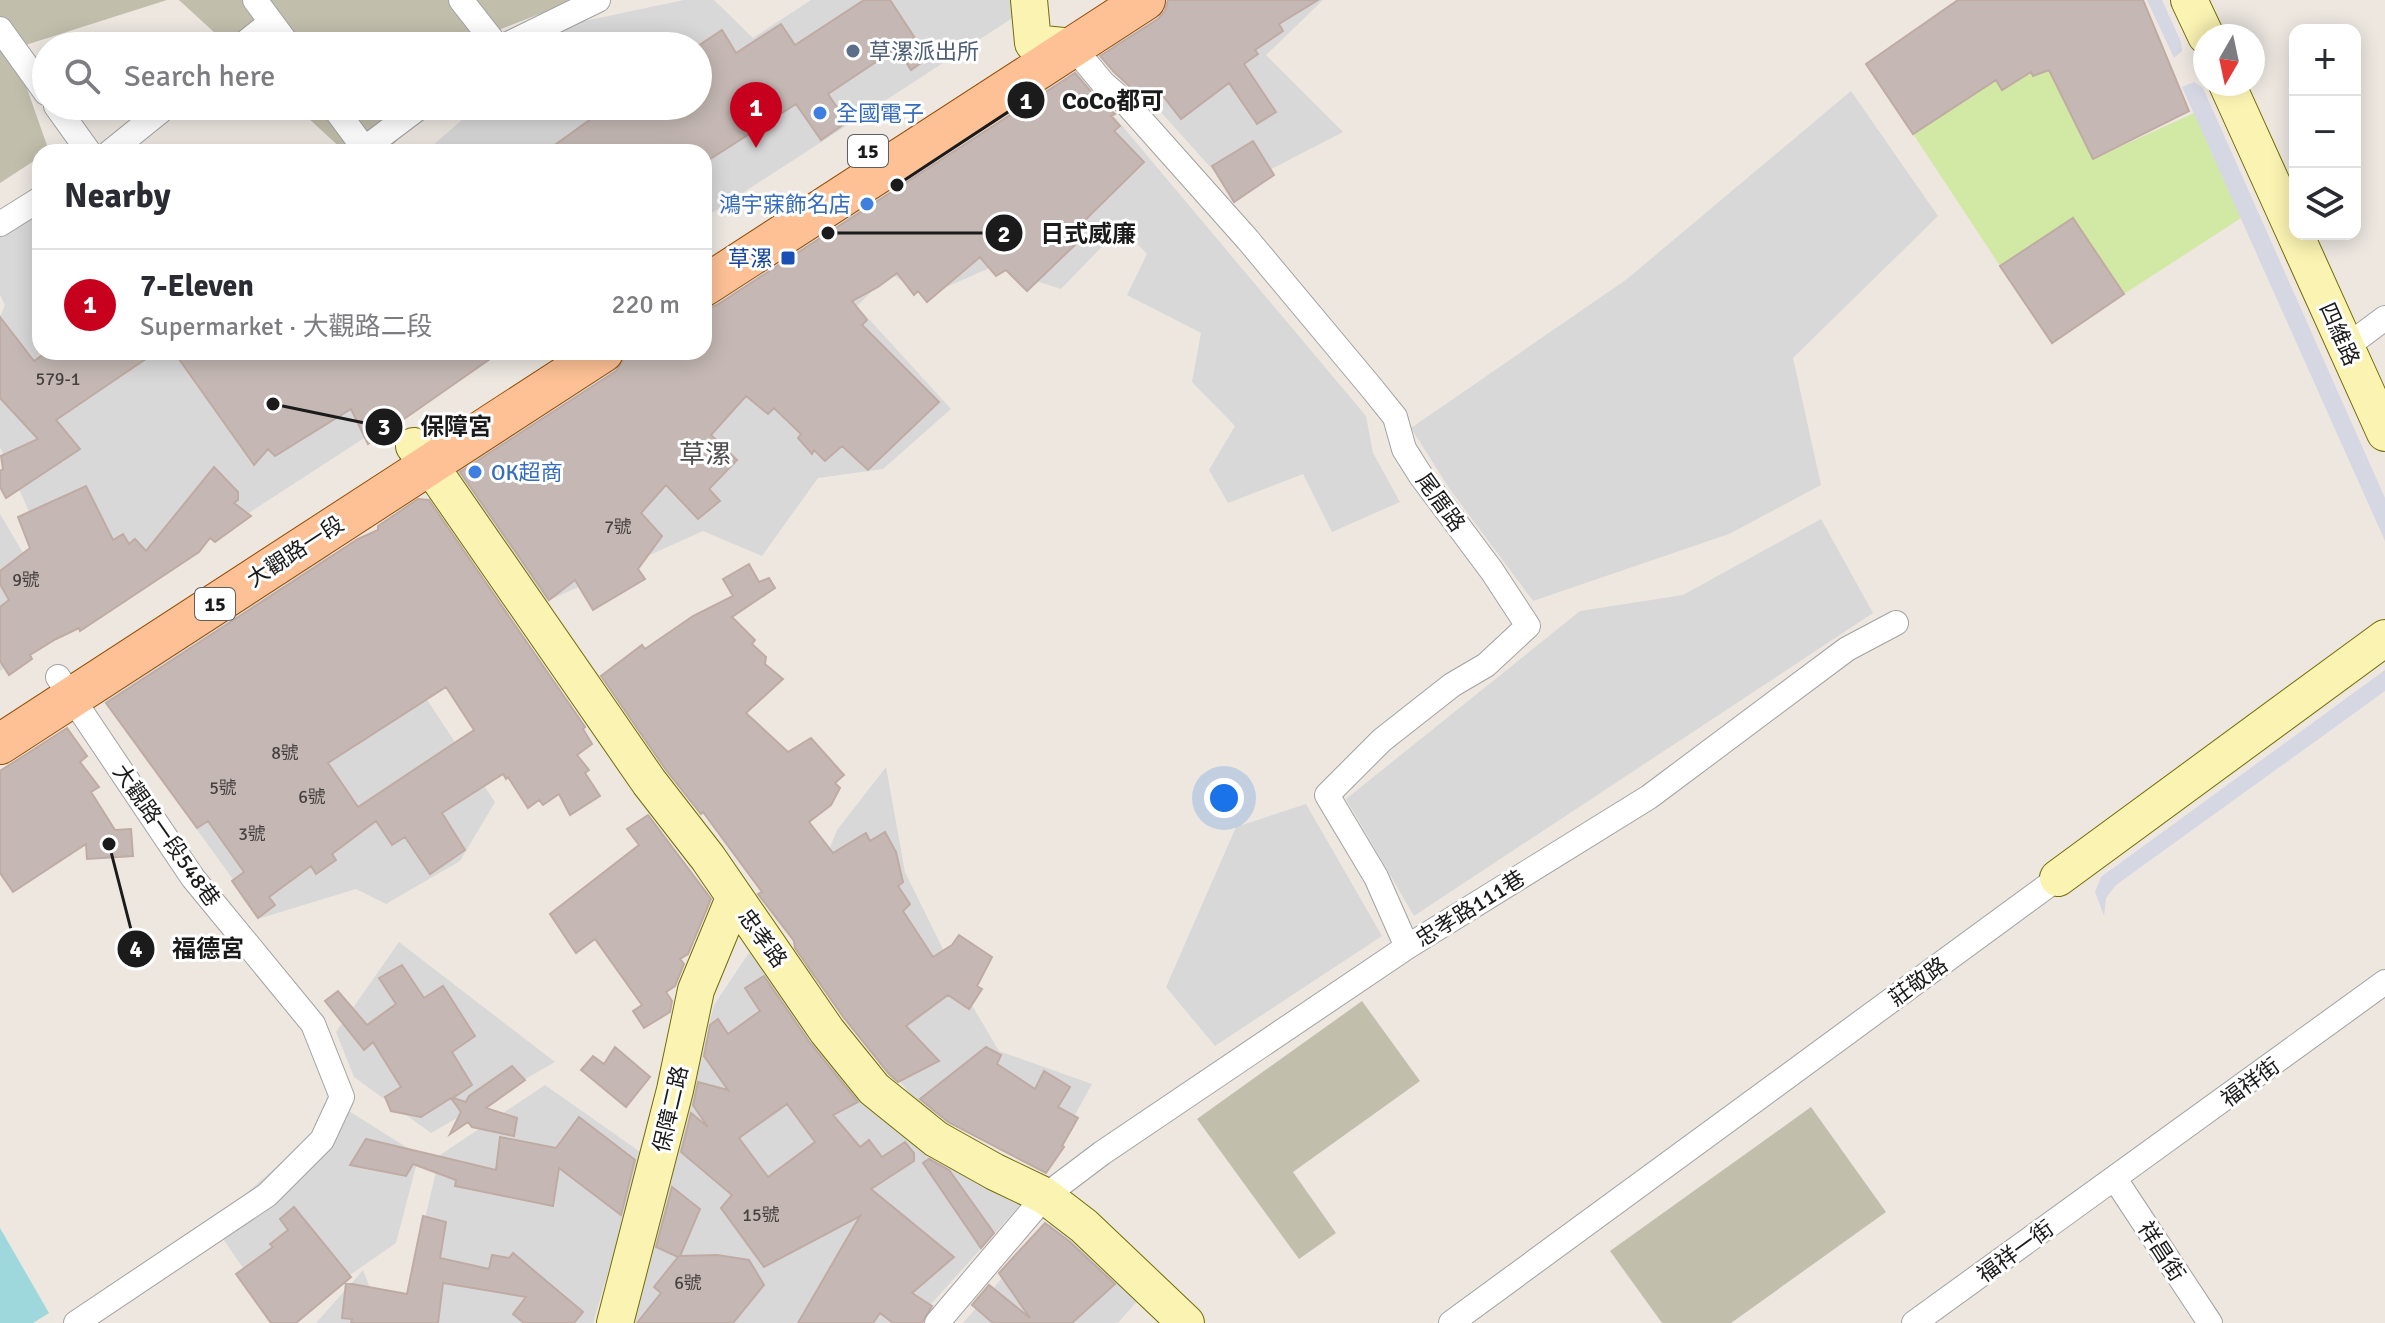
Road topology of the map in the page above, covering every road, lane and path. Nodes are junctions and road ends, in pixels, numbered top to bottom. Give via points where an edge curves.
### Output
1 (255, 0) edge
2 (461, 0) edge
3 (598, 0) edge
4 (1029, 0) edge
5 (1097, 0) edge
6 (1145, 0) edge
7 (2189, 0) edge
8 (271, 22) junction
9 (2200, 24) edge
10 (0, 29) edge
11 (258, 32) edge
12 (278, 32) edge
13 (486, 32) edge
14 (533, 32) edge
15 (1033, 43) junction
16 (1073, 47) junction
17 (32, 74) edge
18 (2232, 96) edge
19 (66, 120) edge
20 (150, 120) edge
21 (342, 120) edge
22 (402, 120) edge
23 (83, 144) edge
24 (120, 144) edge
25 (358, 144) edge
26 (370, 144) edge
27 (32, 204) edge
28 (2289, 221) edge
29 (0, 224) edge
30 (2298, 240) edge
31 (712, 254) edge
32 (712, 281) edge
33 (2385, 318) edge
34 (2346, 347) junction
35 (551, 360) edge
36 (589, 360) edge
37 (2385, 433) edge
38 (422, 455) junction
39 (1896, 623) dead end
40 (2385, 638) edge
41 (65, 687) junction
42 (0, 714) edge
43 (0, 744) edge
44 (2058, 878) joint
45 (734, 898) junction
46 (1407, 947) junction
47 (2385, 982) edge
48 (2115, 1179) junction
49 (1045, 1196) junction
50 (76, 1323) edge
51 (615, 1323) edge
52 (937, 1323) edge
53 (1186, 1323) edge
54 (1451, 1323) edge
55 (1914, 1323) edge
56 (2210, 1323) edge

1 - 8 street
2 - 13 street
3 - 14 street
4 - 15 street
5 - 15 main road, 15
6 - 16 main road, 15
7 - 9 street
8 - 11 street
8 - 12 street
10 - 17 street
15 - 16 street
15 - 31 main road, 15
16 - 32 main road, 15
16 - 46 street, 尾厝路 via 1248,240 1395,417 1404,449 1421,476 1528,626 1486,665 1382,740 1327,795 1376,877
18 - 28 street, 四維路
19 - 23 street
20 - 24 street
21 - 25 street
22 - 26 street
27 - 29 street
30 - 34 street, 四維路
33 - 34 street
34 - 37 street, 四維路
35 - 38 main road, 15
36 - 38 main road, 15
38 - 41 main road, 大觀路一段 / 15
38 - 45 street, 忠孝路
39 - 46 street, 忠孝路111巷 via 1847,649 1649,797
40 - 44 street, 莊敬路
41 - 42 main road, 大觀路一段 / 15
41 - 43 main road, 大觀路一段 / 15
41 - 50 street, 大觀路一段548巷 via 193,878 313,1024 342,1097 322,1140 267,1195
44 - 54 street, 莊敬路
45 - 49 street, 忠孝路 via 874,1089 936,1139
45 - 51 street, 保障二路 via 696,990
46 - 49 street, 忠孝路111巷
47 - 48 street, 福祥街
48 - 55 street, 福祥一街
48 - 56 street, 祥昌街
49 - 52 street, 忠孝路111巷
49 - 53 street, 忠孝路

